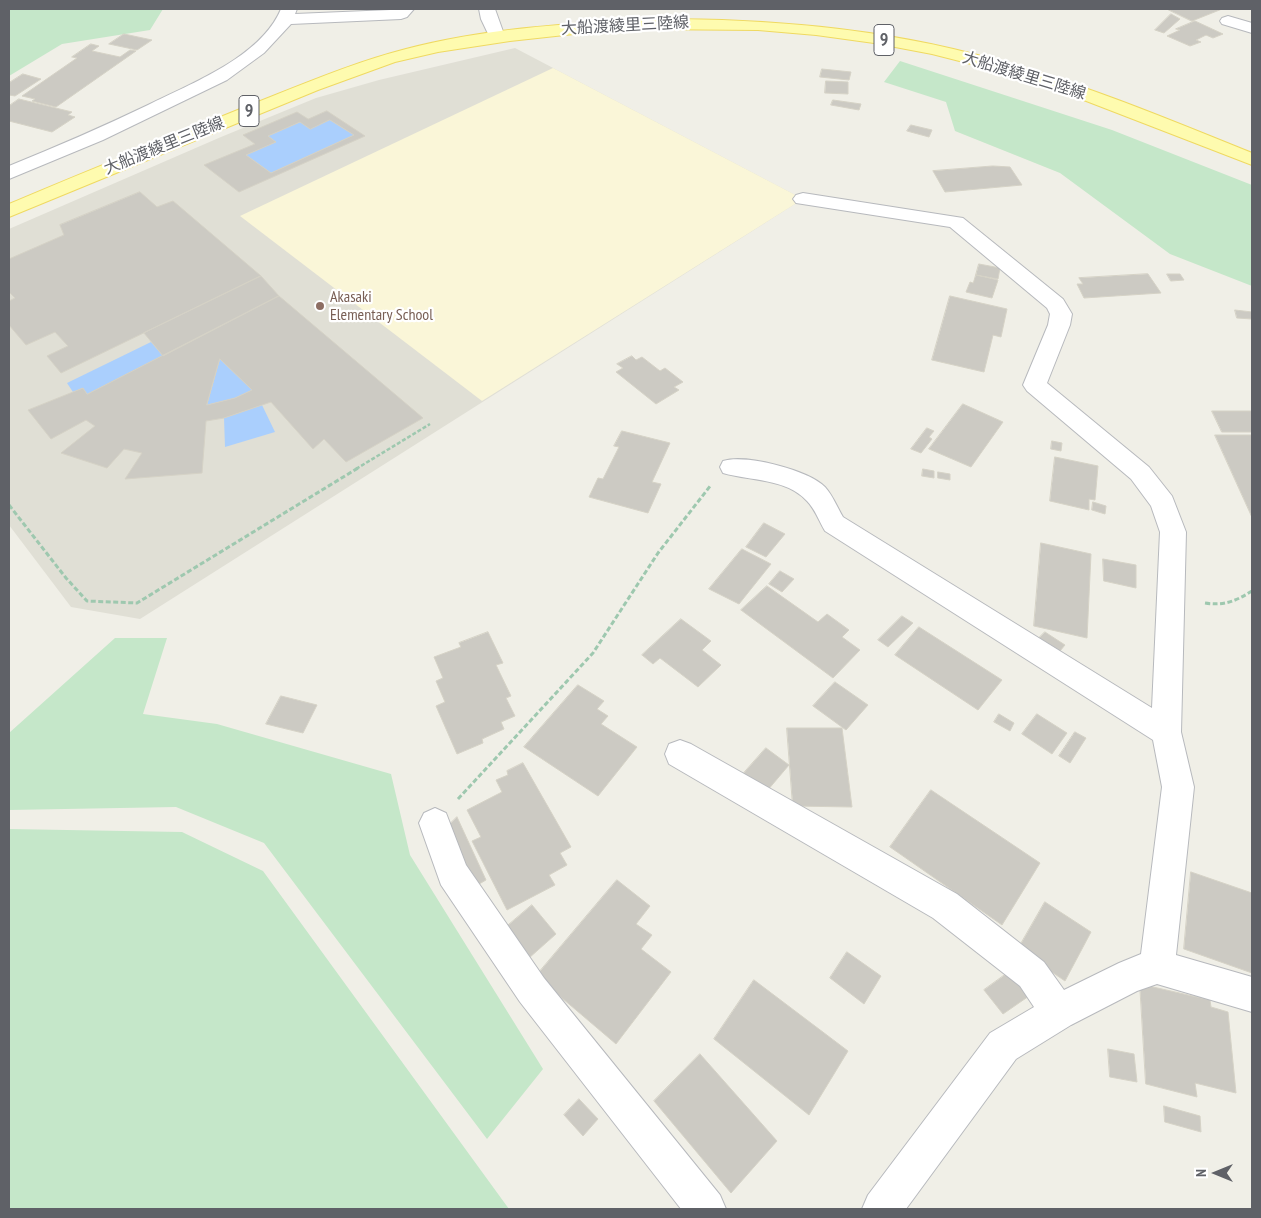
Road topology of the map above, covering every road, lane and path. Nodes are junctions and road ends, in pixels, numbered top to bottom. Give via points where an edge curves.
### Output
1 (406, 9) edge
2 (488, 9) edge
3 (287, 14) edge
4 (1228, 20) dead end
5 (1252, 28) edge
6 (497, 37) junction
7 (1252, 159) edge
8 (9, 173) edge
9 (803, 199) dead end
10 (9, 211) edge
11 (430, 424) dead end
12 (732, 467) joint
13 (9, 505) edge
14 (1252, 591) edge
15 (1170, 597) junction
16 (1166, 732) junction
17 (680, 754) dead end
18 (435, 823) joint
19 (1157, 967) junction
20 (1252, 994) edge
21 (1058, 1012) junction
22 (706, 1209) edge
23 (882, 1209) edge

1 - 3 street via 401,14 389,15
2 - 6 street
3 - 8 street via 283,24 258,50 221,76 97,136
4 - 5 street
6 - 7 main road, 大船渡綾里三陸線 / 9 via 619,24 758,24 906,44 989,63 1073,89
6 - 10 main road, 大船渡綾里三陸線 / 9 via 406,54 312,86
9 - 15 street via 956,222 1054,304 1061,314 1059,325 1035,385 1140,473 1163,503 1173,532
11 - 13 path via 137,603 87,601
12 - 16 street via 762,470 790,479 815,493 834,524
12 - 18 path via 707,489 658,553 593,653
14 - 15 path via 1231,604 1216,605
15 - 16 street
16 - 19 street via 1178,787
17 - 21 street via 945,906 1032,974
18 - 22 street via 453,874 532,990
19 - 20 street
19 - 21 street via 1131,975
21 - 23 street via 1003,1046

